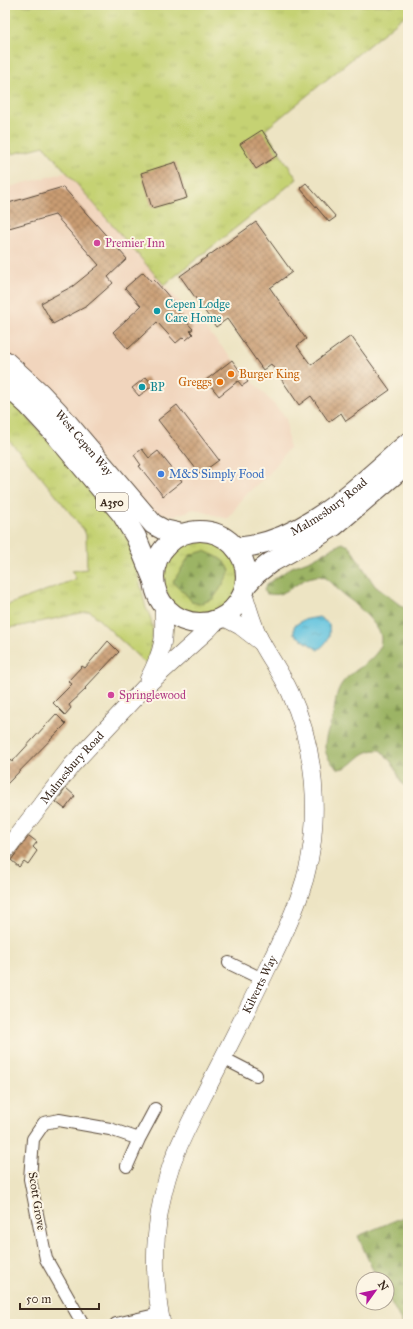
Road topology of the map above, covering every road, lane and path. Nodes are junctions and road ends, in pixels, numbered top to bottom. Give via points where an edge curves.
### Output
1 (5, 361) edge
2 (5, 384) edge
3 (408, 443) edge
4 (408, 463) edge
5 (182, 534) junction
6 (236, 548) junction
7 (154, 580) junction
8 (245, 590) junction
9 (163, 605) junction
10 (220, 618) junction
11 (262, 643) junction
12 (144, 688) junction
13 (5, 851) edge
14 (229, 963) dead end
15 (262, 979) junction
16 (223, 1058) junction
17 (256, 1075) dead end
18 (155, 1109) dead end
19 (139, 1139) junction
20 (127, 1166) dead end
21 (161, 1319) edge
22 (83, 1324) edge
23 (116, 1324) edge

1 - 5 highway, West Cepen Way / A350 via 58,412 153,524 164,530
2 - 7 highway, West Cepen Way / A350 via 54,433 122,514 136,537
3 - 6 highway, Malmesbury Road via 313,520 272,540
4 - 8 highway, Malmesbury Road via 334,526 273,560 256,574
5 - 6 highway, A350 via 208,531
5 - 7 highway, A350 via 162,551 156,565
6 - 8 highway, A350 via 247,572
7 - 9 highway, A350
8 - 10 highway via 237,606
8 - 11 main road, Kilverts Way via 249,612
9 - 10 highway via 174,615 187,621 206,622
9 - 12 main road, Malmesbury Road via 162,647
10 - 11 main road, Kilverts Way via 244,629
10 - 12 main road, Malmesbury Road
11 - 15 main road, Kilverts Way via 284,681 301,721 313,776 314,808 312,842 305,880 293,916
12 - 13 main road, Malmesbury Road via 72,765
14 - 15 street
15 - 16 main road, Kilverts Way
16 - 17 street
16 - 21 main road, Kilverts Way via 177,1152 163,1194 155,1262
18 - 19 street
19 - 20 street
19 - 22 street, Scott Grove via 110,1130 59,1120 44,1123 32,1139 30,1179 46,1259
21 - 23 street

